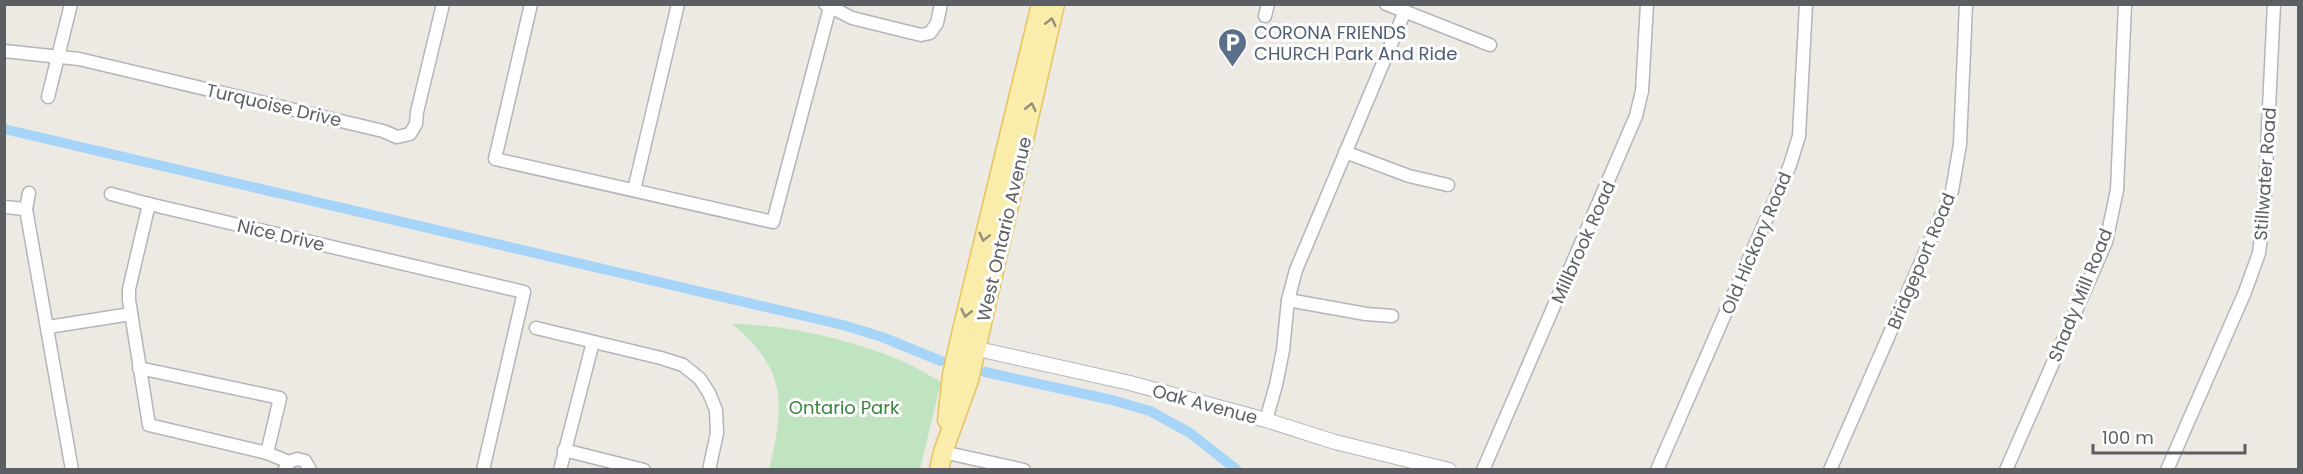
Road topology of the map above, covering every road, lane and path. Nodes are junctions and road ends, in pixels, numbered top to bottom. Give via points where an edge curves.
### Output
1 (72, 4) edge
2 (443, 4) edge
3 (531, 4) edge
4 (678, 4) edge
5 (941, 4) edge
6 (1041, 4) edge
7 (1055, 4) edge
8 (1386, 4) edge
9 (1647, 4) edge
10 (1806, 4) edge
11 (1966, 4) edge
12 (2125, 4) edge
13 (2274, 4) edge
14 (827, 6) edge
15 (1405, 11) junction
16 (1490, 45) dead end
17 (4, 51) edge
18 (59, 57) junction
19 (48, 97) dead end
20 (1345, 152) junction
21 (1448, 185) dead end
22 (634, 190) junction
23 (29, 193) dead end
24 (111, 194) dead end
25 (149, 204) junction
26 (4, 207) edge
27 (26, 209) junction
28 (1288, 300) junction
29 (131, 314) junction
30 (1392, 316) dead end
31 (48, 327) junction
32 (536, 328) dead end
33 (593, 342) junction
34 (958, 345) junction
35 (977, 349) junction
36 (139, 368) junction
37 (1266, 420) junction
38 (564, 450) junction
39 (267, 453) junction
40 (941, 461) edge
41 (287, 466) edge
42 (72, 470) edge
43 (310, 470) edge
44 (483, 470) edge
45 (560, 470) edge
46 (644, 470) edge
47 (709, 470) edge
48 (1024, 470) edge
49 (1449, 470) edge
50 (1483, 470) edge
51 (1658, 470) edge
52 (1830, 470) edge
53 (2006, 470) edge
54 (2167, 470) edge

1 - 18 street
2 - 18 street, Turquoise Drive via 416,124 410,134 397,137
3 - 22 street via 495,159
4 - 22 street
5 - 14 street via 937,23 930,33 921,35 852,18
6 -> 34 main road, West Ontario Avenue
35 -> 7 main road, West Ontario Avenue
8 - 15 street
9 - 50 street, Millbrook Road via 1642,91 1636,116
10 - 51 street, Old Hickory Road via 1799,136 1790,165
11 - 52 street, Bridgeport Road via 1960,144 1952,191
12 - 53 street, Shady Mill Road via 2117,190 2106,242
13 - 54 street, Stillwater Road via 2259,253
14 - 22 street via 773,222
15 - 16 street
15 - 20 street
17 - 18 street, Turquoise Drive
18 - 19 street
20 - 21 street via 1409,176
20 - 28 street via 1307,240
23 - 27 street
24 - 25 street, Nice Drive
25 - 29 street via 129,289
25 - 44 street, Nice Drive via 524,292
26 - 27 street
27 - 31 street
28 - 30 street
28 - 37 street via 1283,350
29 - 31 street
29 - 36 street
31 - 42 street
32 - 33 street
33 - 38 street
33 - 47 street via 683,365 700,378 716,410 717,433
34 - 35 street, Oak Avenue
34 - 40 main road, West Ontario Avenue
35 - 37 street, Oak Avenue via 1130,383
35 - 40 main road, West Ontario Avenue
36 - 39 street via 149,424
36 - 39 street via 280,398
37 - 49 street, Oak Avenue via 1335,442
38 - 45 street
38 - 46 street
39 - 41 street
40 - 48 street
41 - 43 street via 301,459

